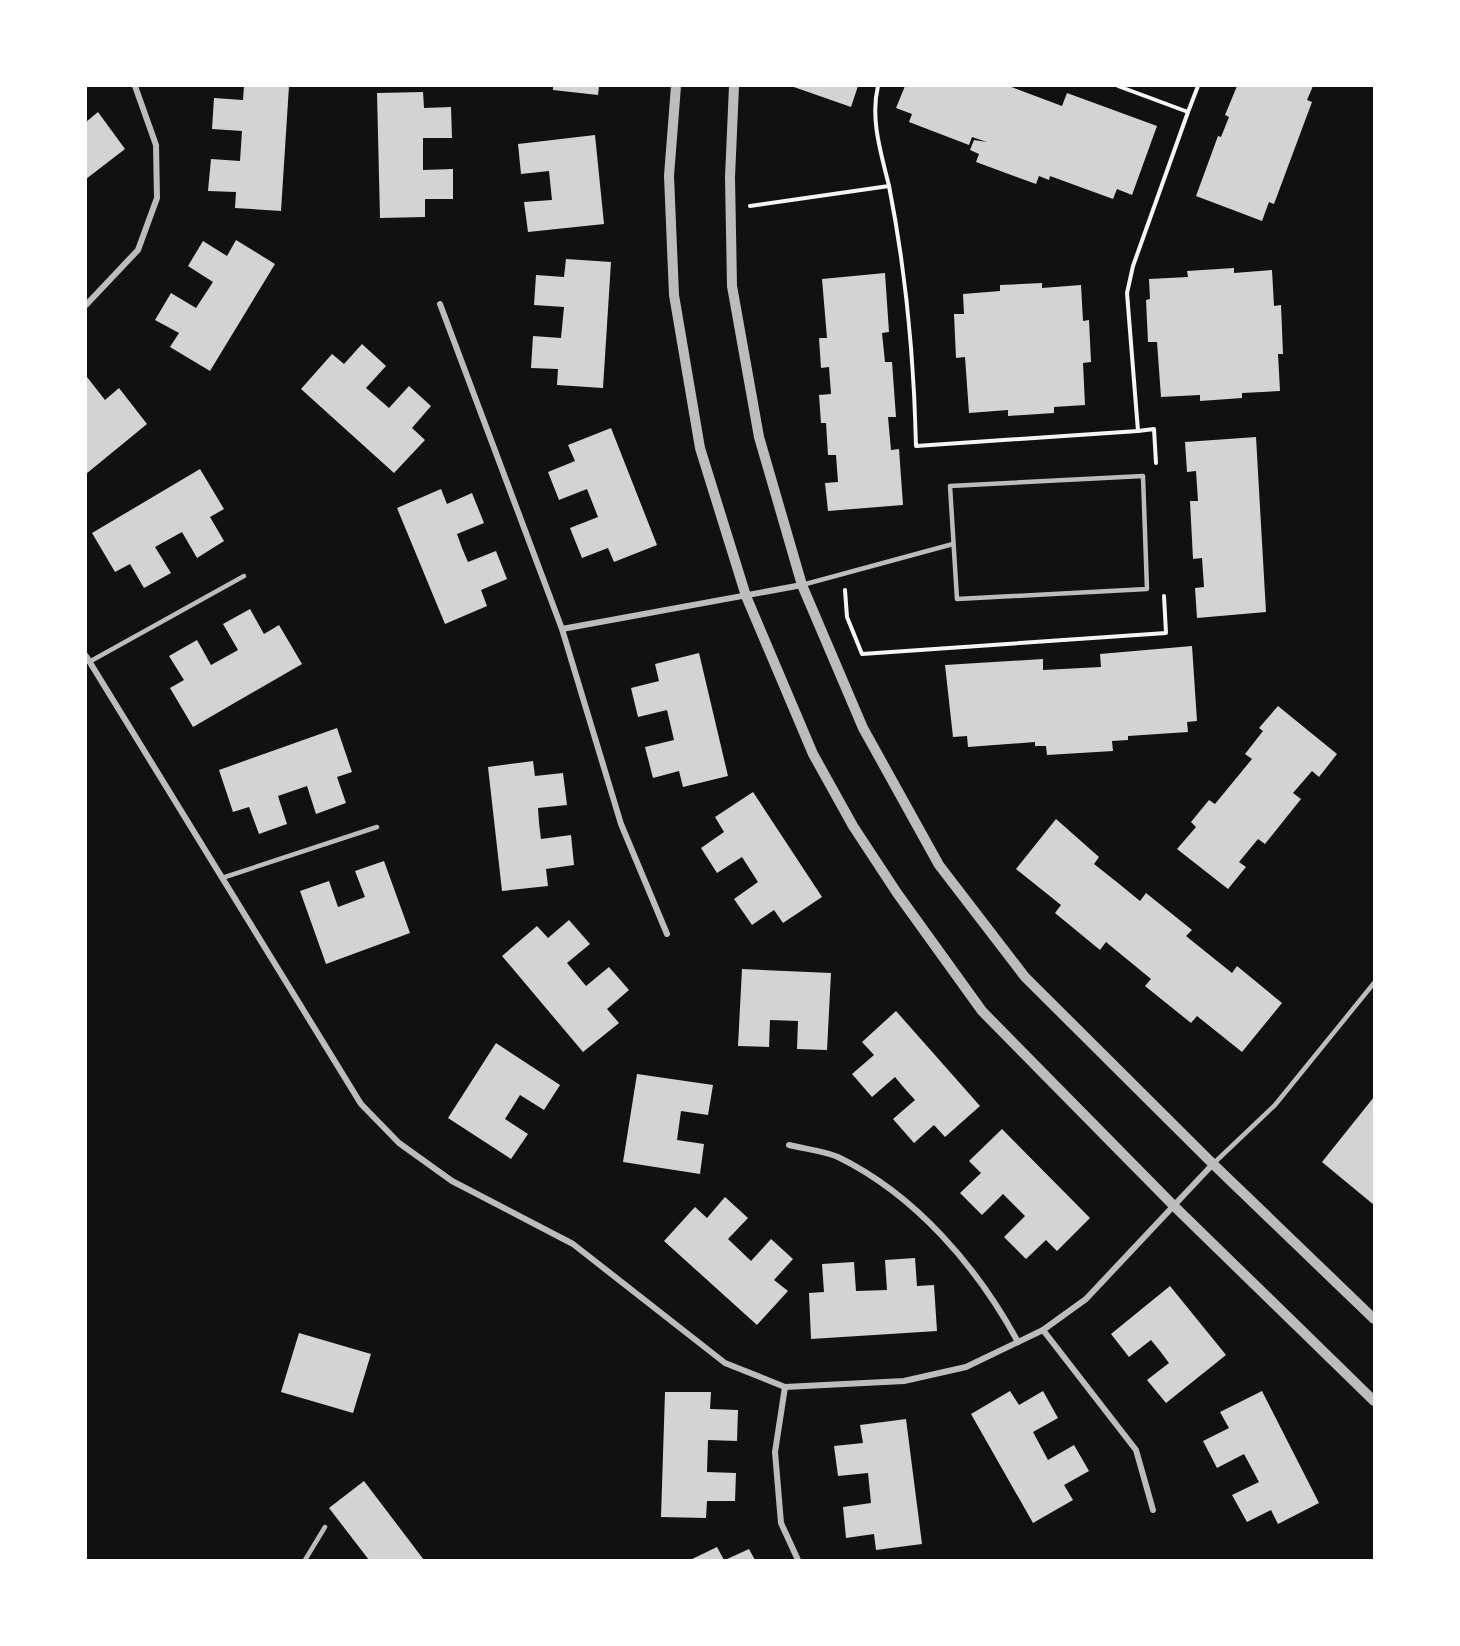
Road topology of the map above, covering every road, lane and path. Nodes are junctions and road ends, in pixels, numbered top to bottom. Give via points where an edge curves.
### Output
1 (135, 86) edge
2 (676, 86) edge
3 (734, 86) edge
4 (879, 86) edge
5 (1118, 86) edge
6 (1198, 86) edge
7 (1188, 112) junction
8 (889, 186) junction
9 (731, 208) junction
10 (440, 304) dead end
11 (86, 305) edge
12 (953, 544) junction
13 (244, 576) dead end
14 (802, 585) junction
15 (746, 596) junction
16 (562, 629) junction
17 (87, 659) edge
18 (377, 827) dead end
19 (222, 878) junction
20 (668, 934) dead end
21 (1374, 983) edge
22 (789, 1145) dead end
23 (1213, 1164) junction
24 (1174, 1206) junction
25 (1374, 1319) edge
26 (1043, 1330) junction
27 (1018, 1342) junction
28 (785, 1387) junction
29 (1374, 1401) edge
30 (1153, 1510) dead end
31 (325, 1527) dead end
32 (305, 1560) edge
33 (798, 1560) edge

1 - 11 street via 156,146 157,198 138,250
2 - 15 street via 669,176 674,295 700,448
3 - 9 street
4 - 8 path via 874,105 876,126
5 - 7 path
6 - 7 path
7 - 8 path via 1127,293 1138,431 916,446 910,326 902,249
8 - 9 path
9 - 14 street via 732,286 759,438
10 - 16 street
12 - 12 lane via 950,486 1143,476 1147,589 957,599
12 - 14 lane
13 - 17 lane
14 - 15 street
14 - 23 street via 863,728 939,865 1025,977
15 - 16 street
15 - 24 street via 813,754 853,826 897,893 982,1011
16 - 20 street via 621,824
17 - 19 street
18 - 19 lane
19 - 28 street via 361,1104 399,1143 452,1181 573,1244 724,1363
21 - 23 lane via 1275,1105
22 - 27 street via 837,1157 896,1194 962,1257
23 - 24 street
23 - 25 street
24 - 26 street via 1086,1299
24 - 29 street
26 - 27 street
26 - 30 street via 1136,1450
27 - 28 street via 966,1367 904,1381
28 - 33 street via 775,1452 781,1523
31 - 32 lane

